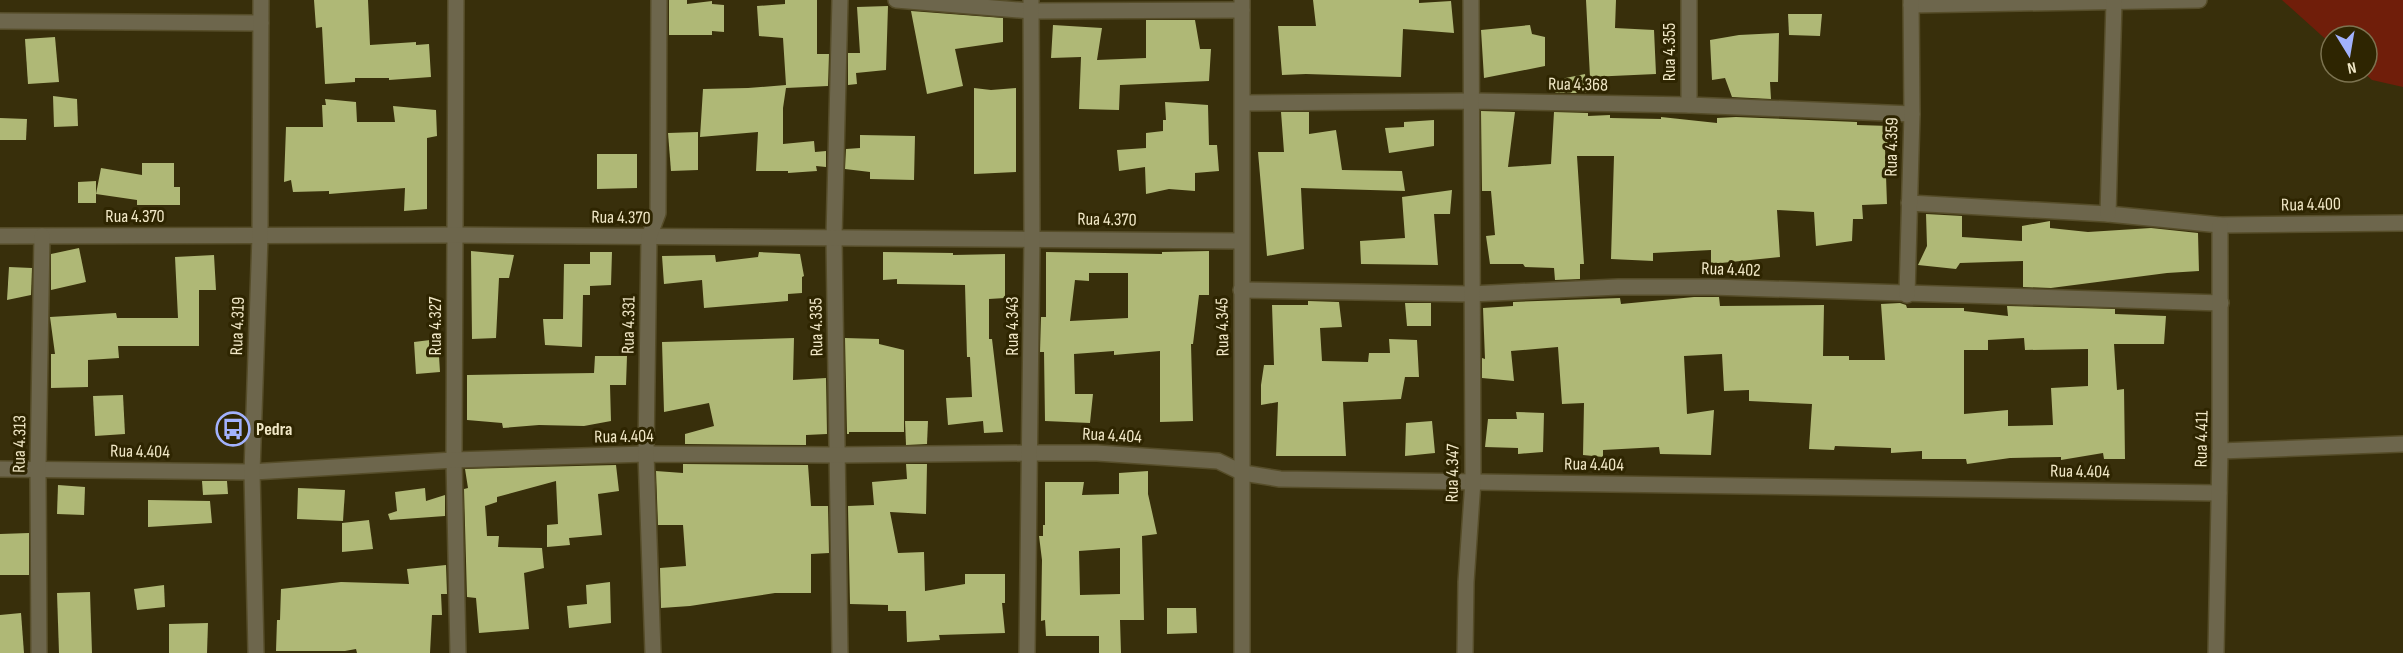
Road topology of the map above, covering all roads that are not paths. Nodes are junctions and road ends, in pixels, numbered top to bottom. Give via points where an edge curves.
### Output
1 (261, 0) edge
2 (456, 0) edge
3 (659, 0) edge
4 (840, 0) edge
5 (896, 0) edge
6 (1471, 0) edge
7 (1689, 0) edge
8 (2199, 0) edge
9 (1911, 2) edge
10 (2114, 2) junction
11 (1031, 5) edge
12 (1242, 5) edge
13 (0, 21) edge
14 (261, 23) junction
15 (1473, 102) junction
16 (1243, 103) junction
17 (1689, 105) junction
18 (1912, 114) junction
19 (1909, 203) junction
20 (2108, 214) junction
21 (2403, 223) edge
22 (2220, 225) junction
23 (455, 234) junction
24 (0, 236) edge
25 (42, 236) junction
26 (260, 236) junction
27 (649, 237) junction
28 (834, 237) junction
29 (1032, 238) junction
30 (1241, 241) junction
31 (1241, 290) junction
32 (1471, 294) junction
33 (1906, 295) junction
34 (2221, 303) junction
35 (2403, 444) edge
36 (2220, 451) junction
37 (1030, 453) junction
38 (646, 454) junction
39 (837, 456) junction
40 (454, 460) junction
41 (0, 469) edge
42 (38, 469) junction
43 (252, 472) junction
44 (1243, 473) junction
45 (1473, 481) junction
46 (2219, 493) junction
47 (39, 653) edge
48 (256, 653) edge
49 (458, 653) edge
50 (653, 653) edge
51 (840, 653) edge
52 (1027, 653) edge
53 (1242, 653) edge
54 (1466, 653) edge
55 (2216, 653) edge

1 - 14 street, Rua 4.319
2 - 23 street, Rua 4.327
3 - 27 street, Rua 4.331 via 658,213
4 - 28 street, Rua 4.335
5 - 11 street
6 - 15 street
7 - 17 street, Rua 4.355
8 - 10 street
9 - 10 street
9 - 18 street, Rua 4.359
10 - 20 street
11 - 12 street
11 - 29 street, Rua 4.343
12 - 16 street, Rua 4.345
13 - 14 street
14 - 26 street, Rua 4.319
15 - 16 street, Rua 4.368
15 - 17 street, Rua 4.368
15 - 32 street, Rua 4.347
16 - 30 street, Rua 4.345
17 - 18 street, Rua 4.368
18 - 19 street, Rua 4.359
19 - 20 street, Rua 4.400
19 - 33 street, Rua 4.359
20 - 22 street, Rua 4.400
21 - 22 street, Rua 4.400
22 - 34 street, Rua 4.411
23 - 26 street, Rua 4.370
23 - 27 street, Rua 4.370
23 - 40 street, Rua 4.327
24 - 25 street, Rua 4.370
25 - 26 street, Rua 4.370
25 - 42 street, Rua 4.313
26 - 43 street, Rua 4.319
27 - 28 street, Rua 4.370
27 - 38 street, Rua 4.331
28 - 29 street, Rua 4.370
28 - 39 street, Rua 4.335
29 - 30 street, Rua 4.370
29 - 37 street, Rua 4.343
30 - 31 street, Rua 4.345
31 - 32 street, Rua 4.402
31 - 44 street, Rua 4.345
32 - 33 street, Rua 4.402 via 1629,287
32 - 45 street, Rua 4.347
33 - 34 street, Rua 4.402
34 - 36 street, Rua 4.411
35 - 36 street
36 - 46 street, Rua 4.411
37 - 39 street, Rua 4.404
37 - 44 street, Rua 4.404 via 1218,461
37 - 52 street, Rua 4.343
38 - 39 street, Rua 4.404
38 - 40 street, Rua 4.404
38 - 50 street, Rua 4.331
39 - 51 street, Rua 4.335
40 - 43 street, Rua 4.404
40 - 49 street, Rua 4.327
41 - 42 street, Rua 4.404
42 - 43 street, Rua 4.404
42 - 47 street, Rua 4.313
43 - 48 street, Rua 4.319
44 - 45 street, Rua 4.404 via 1280,479
44 - 53 street, Rua 4.345
45 - 46 street, Rua 4.404
45 - 54 street, Rua 4.347
46 - 55 street, Rua 4.411

